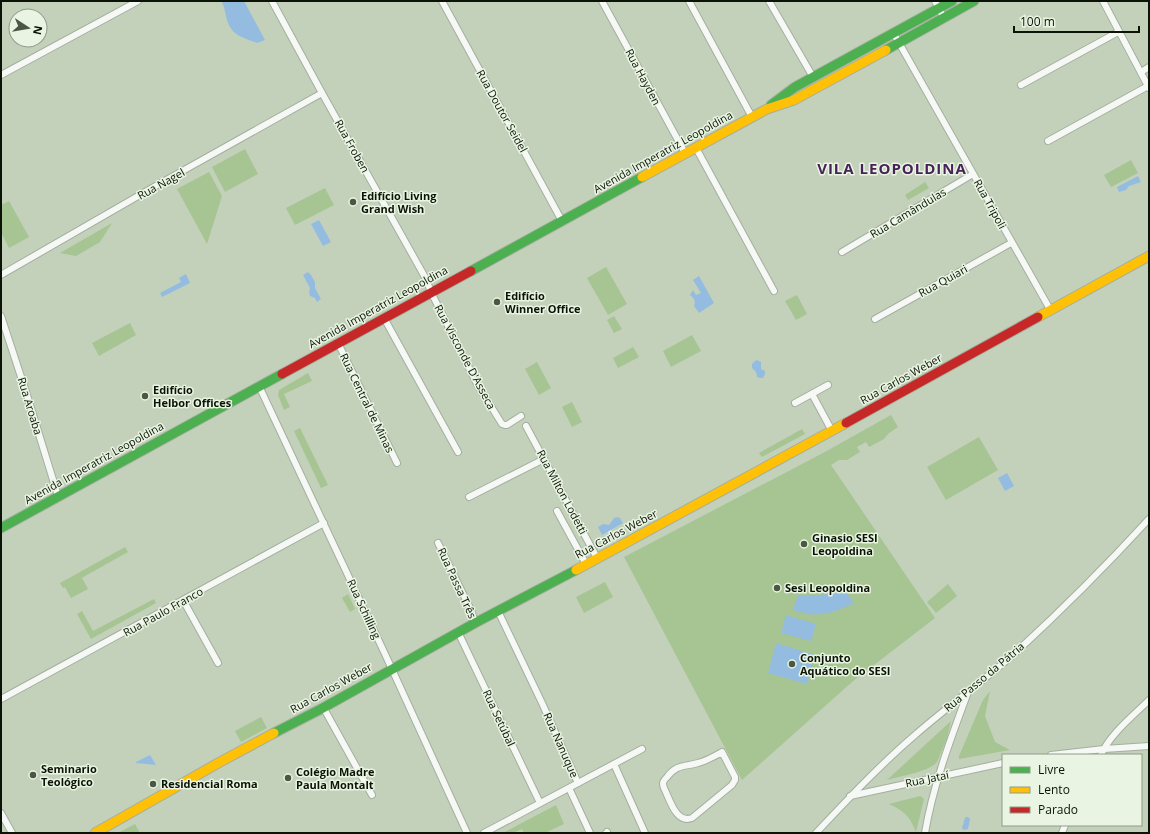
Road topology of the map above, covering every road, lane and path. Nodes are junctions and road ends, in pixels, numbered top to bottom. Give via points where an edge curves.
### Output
1 (138, 1) edge
2 (272, 1) edge
3 (442, 1) edge
4 (602, 1) edge
5 (689, 1) edge
6 (769, 1) edge
7 (952, 1) edge
8 (974, 1) edge
9 (1103, 1) edge
10 (937, 5) edge
11 (944, 18) junction
12 (1118, 32) junction
13 (894, 34) junction
14 (899, 43) junction
15 (1149, 67) edge
16 (1141, 72) junction
17 (1, 75) edge
18 (813, 77) junction
19 (1021, 85) dead end
20 (1149, 87) edge
21 (322, 93) junction
22 (767, 109) junction
23 (752, 117) junction
24 (1048, 142) dead end
25 (696, 148) junction
26 (685, 153) junction
27 (973, 174) junction
28 (562, 221) junction
29 (1011, 243) junction
30 (842, 252) dead end
31 (1149, 256) edge
32 (1, 275) edge
33 (774, 291) dead end
34 (431, 292) junction
35 (1051, 311) junction
36 (1, 316) edge
37 (384, 318) junction
38 (875, 319) dead end
39 (338, 343) junction
40 (828, 385) dead end
41 (259, 386) junction
42 (812, 394) junction
43 (796, 403) dead end
44 (521, 416) dead end
45 (526, 426) dead end
46 (832, 431) junction
47 (458, 452) dead end
48 (544, 459) junction
49 (397, 463) dead end
50 (58, 496) junction
51 (469, 497) dead end
52 (557, 511) dead end
53 (1149, 519) edge
54 (324, 524) junction
55 (1, 528) edge
56 (438, 544) dead end
57 (597, 558) junction
58 (586, 564) junction
59 (183, 600) junction
60 (498, 611) junction
61 (476, 623) junction
62 (458, 632) junction
63 (218, 663) dead end
64 (392, 668) junction
65 (968, 692) junction
66 (1, 699) edge
67 (1149, 700) edge
68 (323, 707) junction
69 (1149, 746) edge
70 (642, 749) dead end
71 (1104, 749) junction
72 (1060, 754) edge
73 (1102, 754) edge
74 (614, 764) junction
75 (1002, 764) edge
76 (682, 766) joint
77 (938, 777) junction
78 (578, 783) junction
79 (569, 788) junction
80 (372, 795) dead end
81 (850, 796) junction
82 (540, 803) junction
83 (1, 813) edge
84 (12, 833) edge
85 (95, 833) edge
86 (467, 833) edge
87 (484, 833) edge
88 (590, 833) edge
89 (644, 833) edge
90 (816, 833) edge
91 (925, 833) edge

1 - 17 street
2 - 21 street, Rua Froben
3 - 28 street, Rua Doutor Seidel
4 - 26 street, Rua Hayden
5 - 23 street
6 - 18 street
7 - 10 main road, Avenida Imperatriz Leopoldina
8 - 11 main road, Avenida Imperatriz Leopoldina
9 - 12 street
10 - 11 street
10 - 13 main road, Avenida Imperatriz Leopoldina
11 - 14 main road, Avenida Imperatriz Leopoldina
12 - 16 street
12 - 19 street
13 - 14 street, Rua Tripoli
13 - 18 main road, Avenida Imperatriz Leopoldina
14 - 22 main road, Avenida Imperatriz Leopoldina via 794,100
14 - 27 street, Rua Tripoli
15 - 16 street
16 - 20 street
18 - 22 main road, Avenida Imperatriz Leopoldina
20 - 24 street
21 - 32 street, Rua Nagel
21 - 34 street, Rua Froben
22 - 23 main road, Avenida Imperatriz Leopoldina
23 - 25 main road, Avenida Imperatriz Leopoldina
25 - 26 main road, Avenida Imperatriz Leopoldina
25 - 33 street
26 - 28 main road, Avenida Imperatriz Leopoldina
27 - 29 street, Rua Tripoli
27 - 30 street, Rua Camândulas
28 - 34 main road, Avenida Imperatriz Leopoldina
29 - 35 street, Rua Tripoli
29 - 38 street, Rua Quiari
31 - 35 main road, Rua Carlos Weber
34 - 37 main road, Avenida Imperatriz Leopoldina
34 - 44 street, Rua Visconde D'Asseca via 477,384 502,424 507,425
35 - 46 main road, Rua Carlos Weber
36 - 50 street, Rua Aroaba
37 - 39 main road, Avenida Imperatriz Leopoldina
37 - 47 street
39 - 41 main road, Avenida Imperatriz Leopoldina
39 - 49 street, Rua Central de Minas
40 - 42 street
41 - 50 main road, Avenida Imperatriz Leopoldina
41 - 54 street, Rua Schilling
42 - 43 street
42 - 46 street
45 - 48 street, Rua Milton Lodetti
46 - 57 main road, Rua Carlos Weber
48 - 51 street
48 - 57 street, Rua Milton Lodetti
50 - 55 main road, Avenida Imperatriz Leopoldina
52 - 58 street
53 - 65 street, Rua Passo da Pátria via 1065,605
54 - 59 street, Rua Paulo Franco
54 - 64 street, Rua Schilling
56 - 61 street, Rua Passa Três
57 - 58 main road, Rua Carlos Weber
58 - 60 main road, Rua Carlos Weber
59 - 63 street
59 - 66 street, Rua Paulo Franco
60 - 61 main road, Rua Carlos Weber
60 - 78 street, Rua Nanuque
61 - 62 main road, Rua Carlos Weber
62 - 64 main road, Rua Carlos Weber
62 - 82 street, Rua Setúbal
64 - 68 main road, Rua Carlos Weber
64 - 86 street, Rua Schilling
65 - 77 street
65 - 81 street, Rua Passo da Pátria via 915,735
67 - 71 street
68 - 80 street
68 - 85 main road, Rua Carlos Weber
69 - 71 street
70 - 74 street
71 - 72 street
71 - 73 street
74 - 78 street
74 - 89 street
75 - 77 street, Rua Jataí
76 - 76 street via 672,770 662,785 678,816 683,819 692,818 735,780 722,752 699,763
77 - 81 street, Rua Jataí
77 - 91 street
78 - 79 street, Rua Nanuque
79 - 82 street, Rua Nanuque
79 - 88 street
81 - 90 street, Rua Passo da Pátria
82 - 87 street, Rua Nanuque
83 - 84 street

